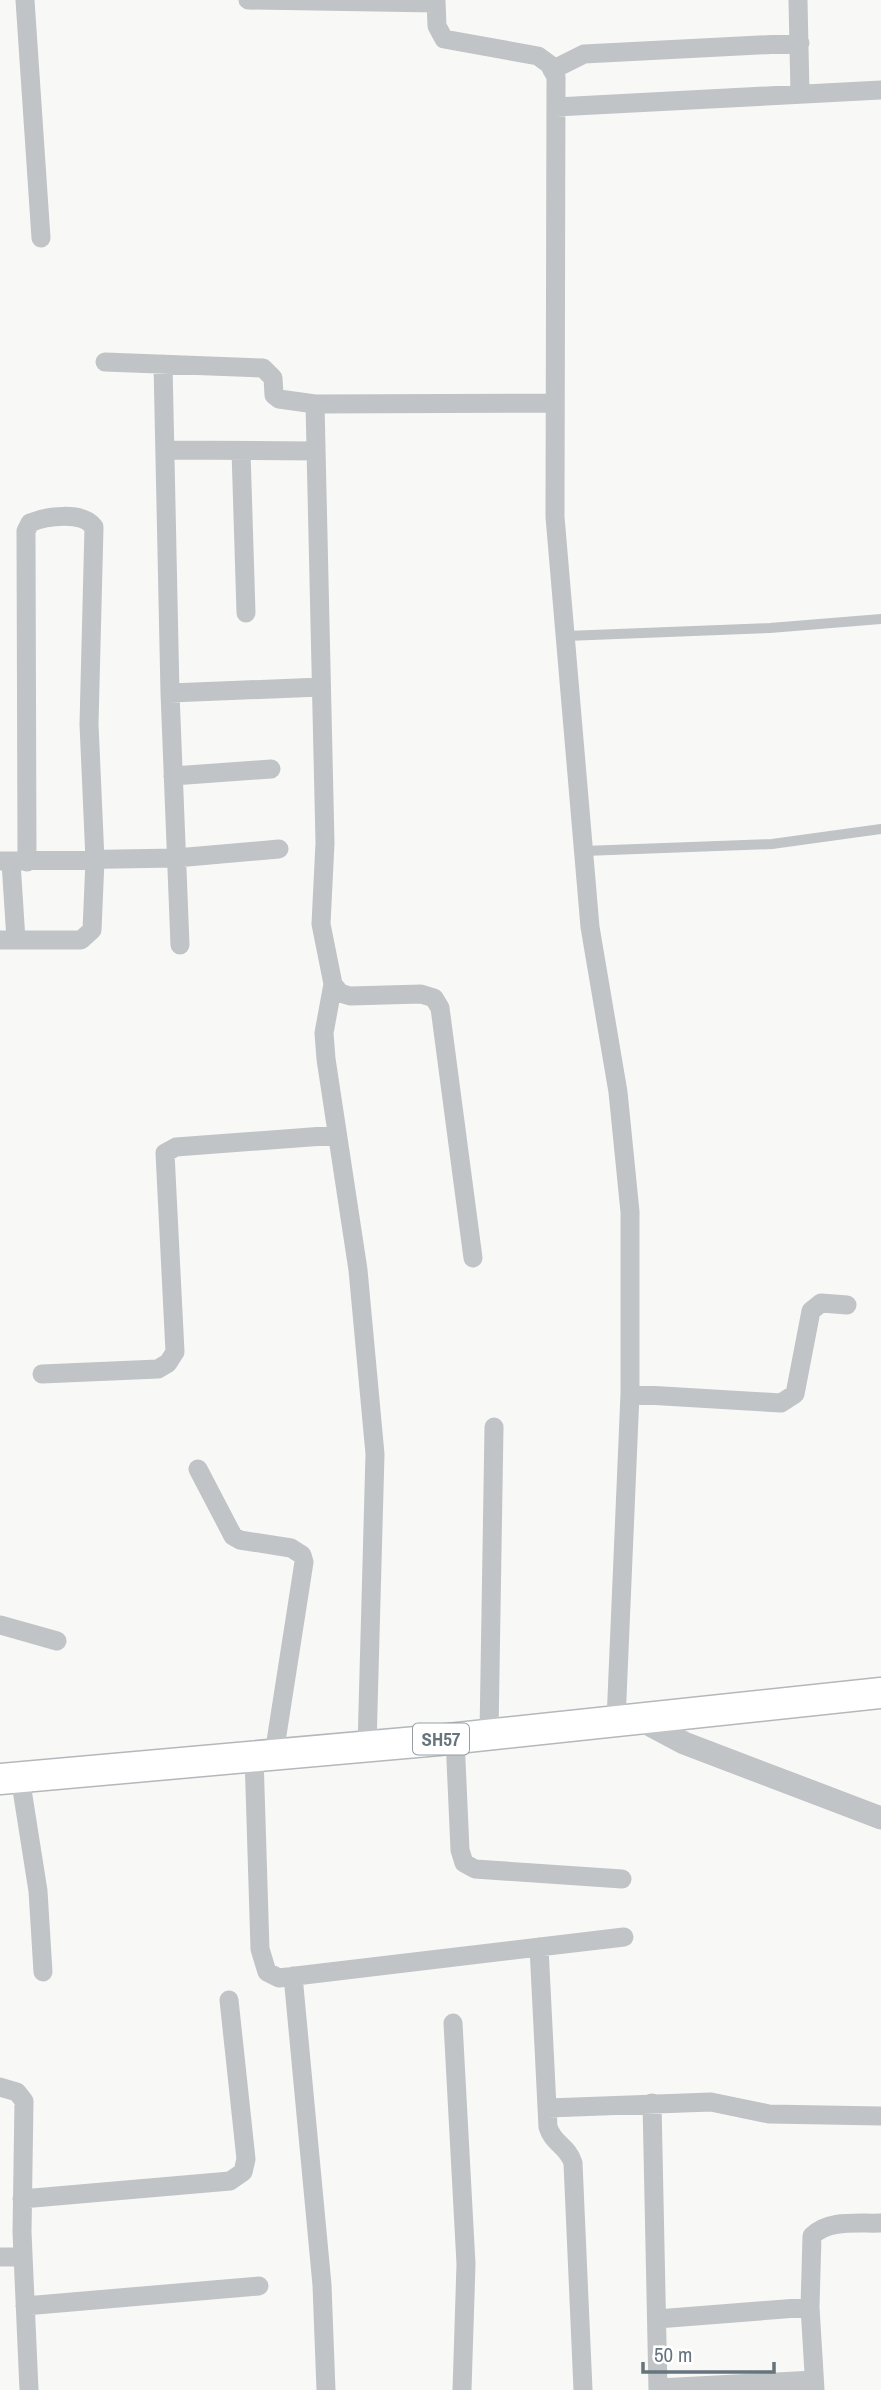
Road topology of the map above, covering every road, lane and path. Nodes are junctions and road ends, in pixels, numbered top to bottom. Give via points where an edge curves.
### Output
1 (25, 0) edge
2 (248, 0) edge
3 (799, 0) edge
4 (436, 2) edge
5 (800, 43) junction
6 (552, 70) junction
7 (881, 90) edge
8 (800, 94) junction
9 (556, 107) junction
10 (41, 238) dead end
11 (105, 362) dead end
12 (163, 364) junction
13 (554, 403) junction
14 (315, 404) junction
15 (165, 450) junction
16 (241, 451) junction
17 (316, 451) junction
18 (246, 613) dead end
19 (881, 619) edge
20 (566, 636) junction
21 (321, 687) junction
22 (170, 694) junction
23 (271, 769) dead end
24 (173, 776) junction
25 (881, 829) edge
26 (279, 849) dead end
27 (584, 851) junction
28 (176, 858) junction
29 (95, 860) junction
30 (12, 862) edge
31 (8, 940) edge
32 (180, 945) dead end
33 (333, 984) junction
34 (337, 1135) junction
35 (473, 1258) dead end
36 (847, 1305) dead end
37 (42, 1374) dead end
38 (629, 1394) junction
39 (494, 1427) dead end
40 (198, 1469) dead end
41 (0, 1625) edge
42 (57, 1641) dead end
43 (881, 1693) edge
44 (627, 1720) junction
45 (489, 1734) junction
46 (455, 1738) junction
47 (367, 1746) junction
48 (264, 1755) junction
49 (10, 1778) edge
50 (881, 1818) edge
51 (622, 1879) dead end
52 (624, 1937) dead end
53 (539, 1947) junction
54 (43, 1972) dead end
55 (293, 1976) junction
56 (229, 2000) dead end
57 (453, 2023) dead end
58 (0, 2087) edge
59 (652, 2104) junction
60 (548, 2108) junction
61 (881, 2116) edge
62 (22, 2199) junction
63 (881, 2223) edge
64 (0, 2257) edge
65 (23, 2257) junction
66 (259, 2286) dead end
67 (25, 2306) junction
68 (810, 2307) junction
69 (657, 2319) junction
70 (814, 2385) edge
71 (739, 2387) edge
72 (658, 2389) edge
73 (29, 2390) edge
74 (326, 2390) edge
75 (462, 2390) edge
76 (583, 2390) edge

1 - 10 street
2 - 4 street
3 - 5 street
4 - 6 street via 437,26 444,39 538,56
5 - 6 street via 584,54
5 - 8 street
6 - 9 street
7 - 8 street
8 - 9 street
9 - 13 street
11 - 12 street
12 - 14 street via 263,368 273,378 272,388 279,399
12 - 15 street
13 - 14 street
13 - 20 street via 555,517
14 - 17 street
15 - 16 street
15 - 22 street
16 - 17 street
16 - 18 street
17 - 21 street
19 - 20 lane
20 - 27 street
21 - 22 street
21 - 33 street via 325,843 321,924
22 - 24 street
23 - 24 street
24 - 28 street
25 - 27 lane via 772,844
26 - 28 street
27 - 38 street via 590,927 618,1092 630,1212
28 - 29 street
28 - 32 street
29 - 30 street
29 - 30 street via 89,724 94,527 80,517 37,520 26,531
29 - 31 street via 88,936 81,940
30 - 31 street
33 - 34 street via 324,1033
33 - 35 street via 340,993 351,996 421,994 434,998 440,1009
34 - 37 street via 176,1147 165,1153 175,1352 158,1369
34 - 47 street via 358,1270 375,1454
36 - 38 street via 821,1303 811,1311 795,1394 789,1400
38 - 44 street
39 - 45 street
40 - 48 street via 233,1536 291,1548 299,1551 304,1562
41 - 42 street
43 - 44 main road, SH57
44 - 45 main road, SH57
44 - 50 street
45 - 46 main road, SH57
46 - 47 main road, SH57
46 - 51 street via 464,1863 475,1870
47 - 48 main road, SH57
48 - 49 main road, SH57
48 - 55 street via 262,1964 279,1978
49 - 54 street via 38,1891
52 - 53 street
53 - 55 street
53 - 60 street
55 - 74 street via 322,2286
56 - 62 street via 246,2159 243,2172 230,2181
57 - 75 street via 466,2264
58 - 62 street via 18,2092 24,2101
59 - 60 street
59 - 61 street via 710,2102 769,2114
59 - 69 street
60 - 76 street via 550,2136 566,2149 573,2163
62 - 65 street
63 - 68 street via 831,2224 812,2236
64 - 65 street
65 - 67 street
66 - 67 street
67 - 73 street
68 - 69 street
68 - 70 street
69 - 72 street
70 - 71 street
71 - 72 street

